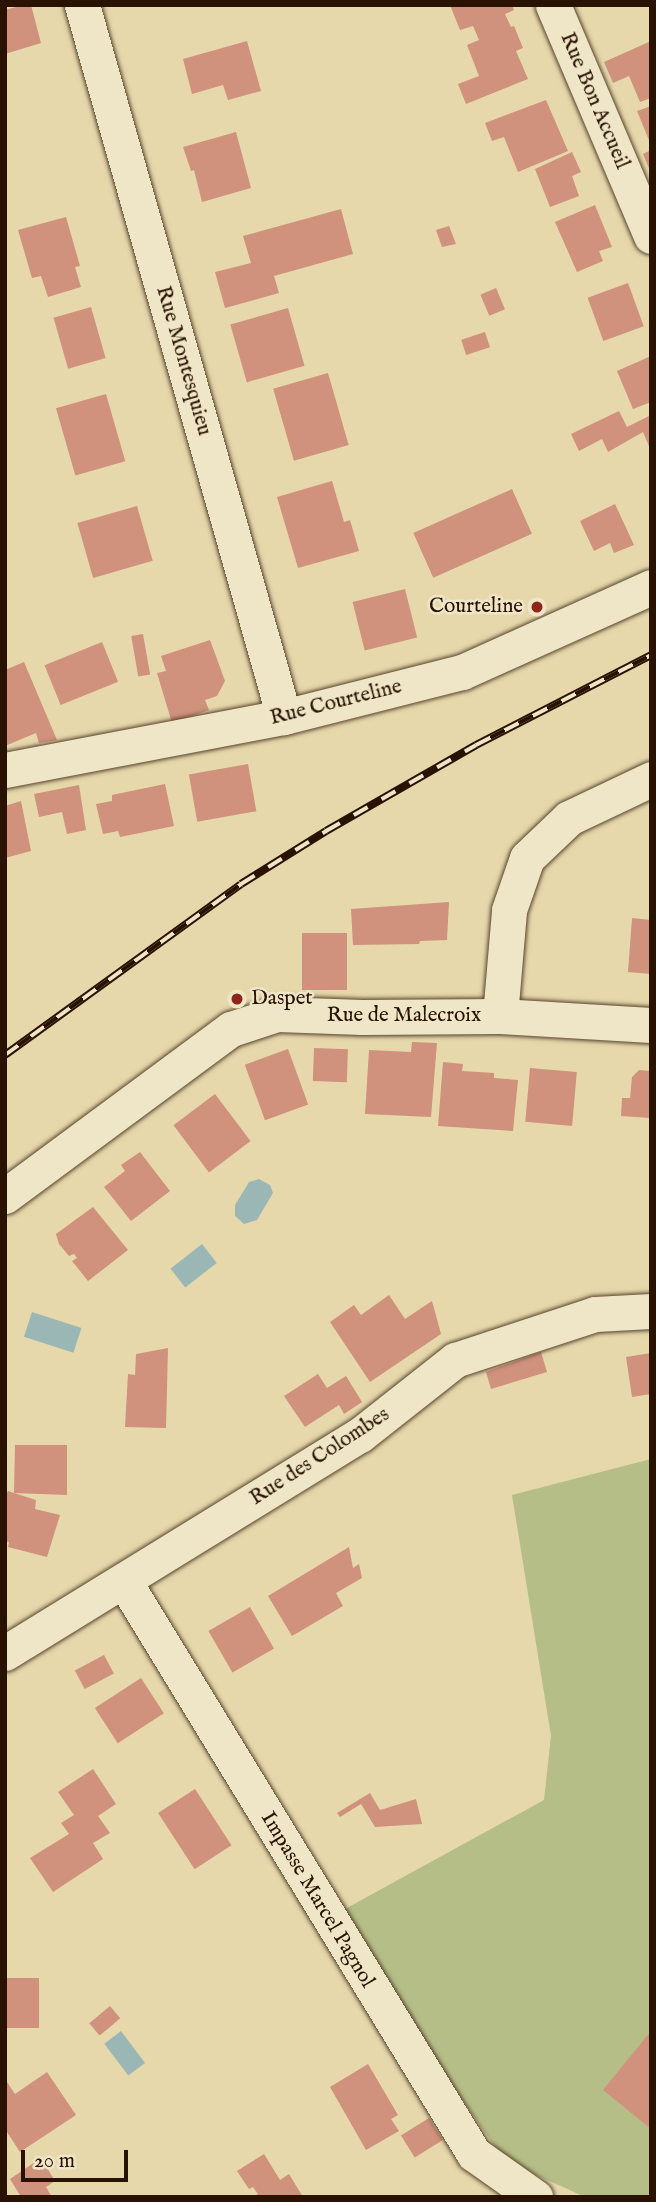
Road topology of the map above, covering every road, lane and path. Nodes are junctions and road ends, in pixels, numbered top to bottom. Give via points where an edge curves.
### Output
1 (82, 5) edge
2 (553, 5) edge
3 (651, 236) edge
4 (651, 587) edge
5 (284, 717) junction
6 (5, 770) edge
7 (651, 779) edge
8 (500, 1016) junction
9 (651, 1025) edge
10 (5, 1196) edge
11 (651, 1311) edge
12 (124, 1581) junction
13 (5, 1653) edge
14 (535, 2197) edge

1 - 5 street, Rue Montesquieu
2 - 3 street, Rue Bon Accueil
4 - 5 street, Rue Courteline via 462,672
5 - 6 street, Rue Courteline
7 - 8 street via 569,818 527,859 509,910
8 - 9 street, Rue de Malecroix
8 - 10 street, Rue de Malecroix via 277,1014 231,1029
11 - 12 street, Rue des Colombes via 595,1314 456,1360 360,1435
12 - 13 street, Rue des Colombes
12 - 14 street, Impasse Marcel Pagnol via 474,2154

